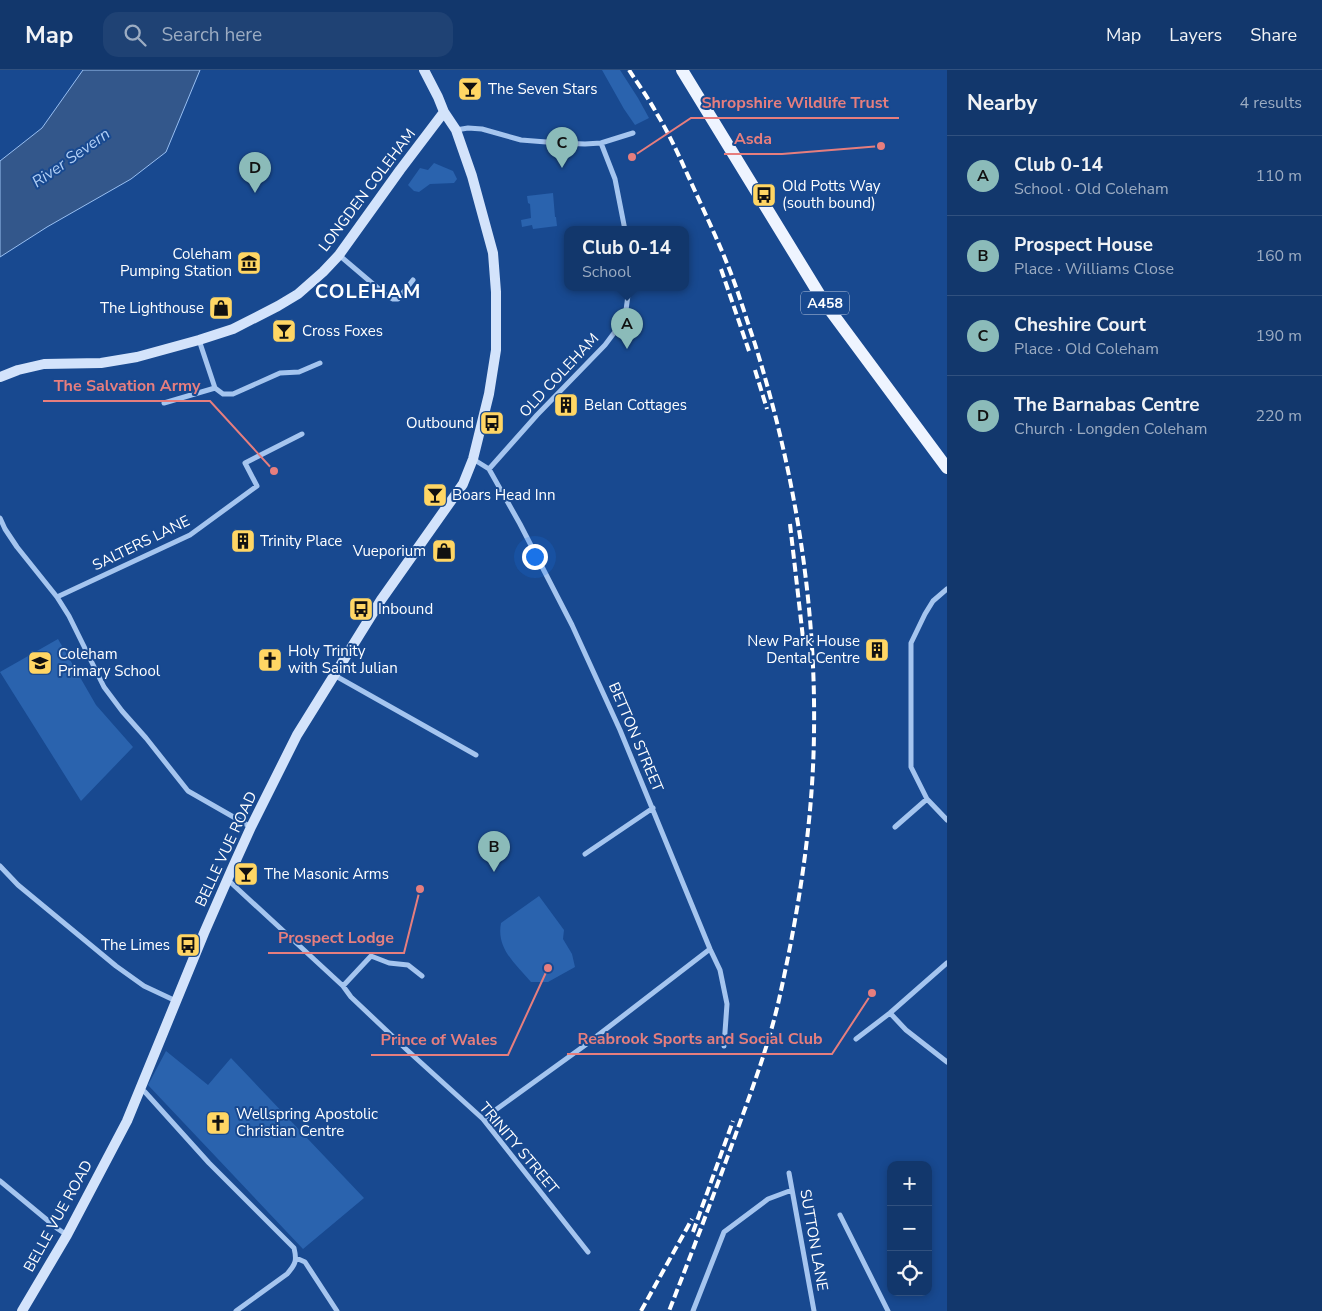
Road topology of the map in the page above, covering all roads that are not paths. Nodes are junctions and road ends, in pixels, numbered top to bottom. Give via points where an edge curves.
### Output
1 (424, 70) edge
2 (682, 70) edge
3 (444, 112) junction
4 (456, 130) junction
5 (633, 133) dead end
6 (601, 143) junction
7 (624, 226) edge
8 (339, 256) junction
9 (413, 280) dead end
10 (629, 291) edge
11 (199, 340) junction
12 (320, 362) dead end
13 (0, 377) edge
14 (215, 388) junction
15 (164, 403) dead end
16 (302, 434) dead end
17 (473, 459) junction
18 (947, 468) edge
19 (489, 469) junction
20 (0, 518) edge
21 (947, 589) edge
22 (57, 597) junction
23 (334, 675) junction
24 (476, 755) dead end
25 (927, 799) junction
26 (653, 808) junction
27 (947, 820) edge
28 (251, 826) junction
29 (895, 827) dead end
30 (585, 854) dead end
31 (0, 866) edge
32 (228, 880) junction
33 (710, 949) junction
34 (947, 963) edge
35 (422, 976) dead end
36 (343, 986) junction
37 (176, 1001) junction
38 (890, 1013) junction
39 (856, 1039) dead end
40 (724, 1046) dead end
41 (947, 1062) edge
42 (139, 1089) junction
43 (482, 1119) junction
44 (789, 1174) dead end
45 (0, 1181) edge
46 (792, 1190) junction
47 (840, 1215) dead end
48 (67, 1235) junction
49 (588, 1252) dead end
50 (296, 1258) junction
51 (22, 1311) edge
52 (236, 1311) edge
53 (337, 1311) edge
54 (693, 1311) edge
55 (814, 1311) edge
56 (888, 1311) edge

1 - 3 street, BELLE VUE ROAD
2 - 18 main road, A458 via 824,302
3 - 4 street, BELLE VUE ROAD
3 - 8 street, LONGDEN COLEHAM
4 - 6 street via 482,129 520,140
4 - 17 street, BELLE VUE ROAD via 493,253 496,292 496,350
5 - 6 street
6 - 7 street via 615,180
8 - 9 street via 393,299 398,299
8 - 11 street, LONGDEN COLEHAM via 298,294 233,328
10 - 19 street, OLD COLEHAM via 626,310 605,345
11 - 13 street, LONGDEN COLEHAM via 137,357 101,363 44,364
11 - 14 street
12 - 14 street via 299,372 280,373 233,394 223,394
14 - 15 street
16 - 22 street, SALTERS LANE via 245,463 257,486 190,535
17 - 19 street, BETTON STREET
17 - 23 street, BELLE VUE ROAD via 463,484 381,600
19 - 26 street, BETTON STREET via 572,625
20 - 22 street via 17,547
21 - 25 street via 933,601 911,643 911,767
22 - 28 street via 104,687 188,791
23 - 24 street
23 - 28 street, BELLE VUE ROAD via 297,735
25 - 27 street
25 - 29 street
26 - 30 street
26 - 33 street, BETTON STREET
28 - 32 street, BELLE VUE ROAD
31 - 37 street via 18,885 116,966 144,986
32 - 36 street, TRINITY STREET
32 - 37 street, BELLE VUE ROAD
33 - 40 street, BETTON STREET via 720,970 727,1004
33 - 43 street
34 - 38 street
35 - 36 street via 408,965 389,963 371,956
36 - 43 street, TRINITY STREET via 406,1050
37 - 42 street, BELLE VUE ROAD
38 - 39 street
38 - 41 street
42 - 48 street, BELLE VUE ROAD via 127,1120
42 - 50 street via 294,1248
43 - 49 street, TRINITY STREET
44 - 46 street, SUTTON LANE
45 - 48 street
46 - 54 street via 768,1200 724,1232
46 - 55 street, SUTTON LANE
47 - 56 street
48 - 51 street, BELLE VUE ROAD
50 - 52 street via 294,1267 287,1274
50 - 53 street via 305,1262

